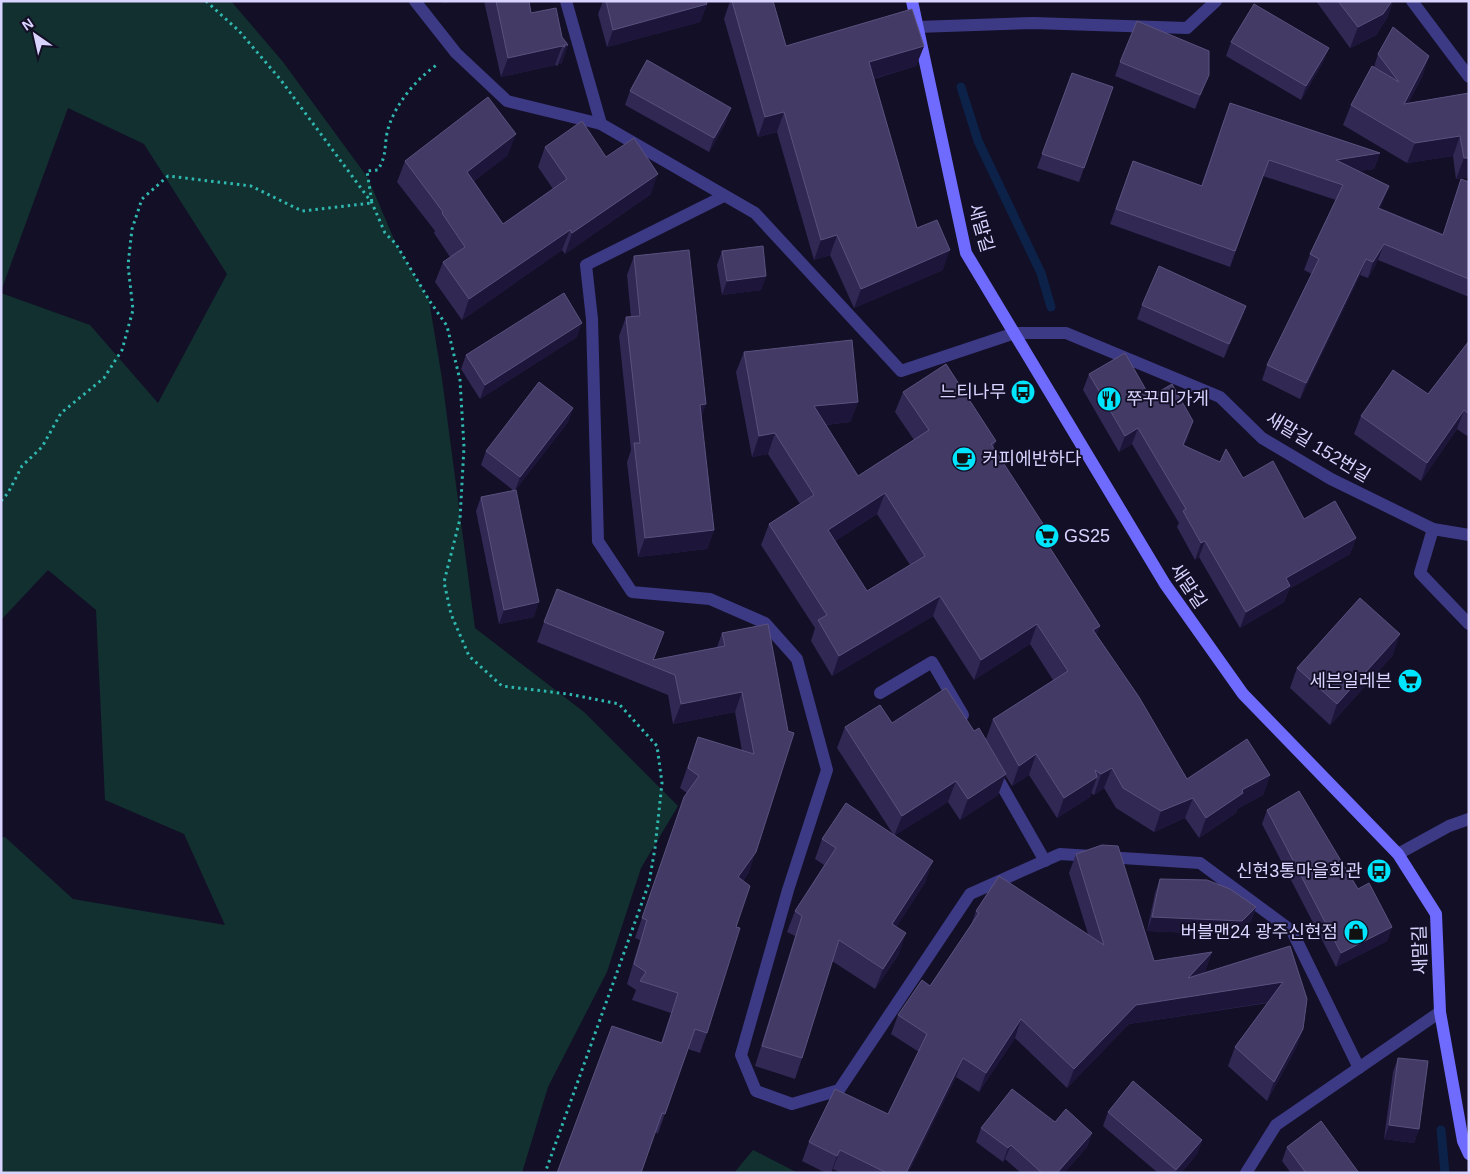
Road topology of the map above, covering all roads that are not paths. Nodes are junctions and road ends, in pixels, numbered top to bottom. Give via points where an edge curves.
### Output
1 (414, 1) edge
2 (566, 1) edge
3 (912, 1) edge
4 (1216, 1) edge
5 (1412, 1) edge
6 (917, 27) junction
7 (1469, 77) edge
8 (601, 124) junction
9 (724, 196) junction
10 (1014, 334) junction
11 (1433, 529) junction
12 (1469, 535) edge
13 (1469, 624) edge
14 (880, 693) dead end
15 (967, 722) edge
16 (986, 757) edge
17 (1469, 819) edge
18 (1398, 854) junction
19 (1045, 861) junction
20 (1440, 1012) junction
21 (1359, 1068) junction
22 (1466, 1140) edge
23 (1469, 1154) edge
24 (1246, 1173) edge

1 - 8 street via 456,53 507,101
2 - 8 street
3 - 6 street, 새말길
4 - 6 street via 1187,28 1032,23
5 - 7 street
6 - 10 street, 새말길 via 966,253
8 - 9 street
9 - 10 street, 새말길 152번길 via 755,213 901,371
9 - 19 street via 586,265 592,319 598,541 632,592 710,599 766,622 797,659 827,770 788,890 741,1055 756,1091 792,1104 839,1090 970,894
10 - 11 street, 새말길 152번길 via 1066,333 1220,397 1262,438 1331,478
10 - 18 street, 새말길 via 1165,584 1242,694
11 - 12 street, 새말길 152번길
11 - 13 street via 1420,573
14 - 15 street via 932,662
16 - 19 street
17 - 18 street via 1449,826
18 - 20 street, 새말길 via 1436,914
19 - 21 street via 1060,854 1200,863 1292,931
20 - 21 street
20 - 22 street, 새말길
21 - 24 street via 1276,1125
22 - 23 street, 새말길

